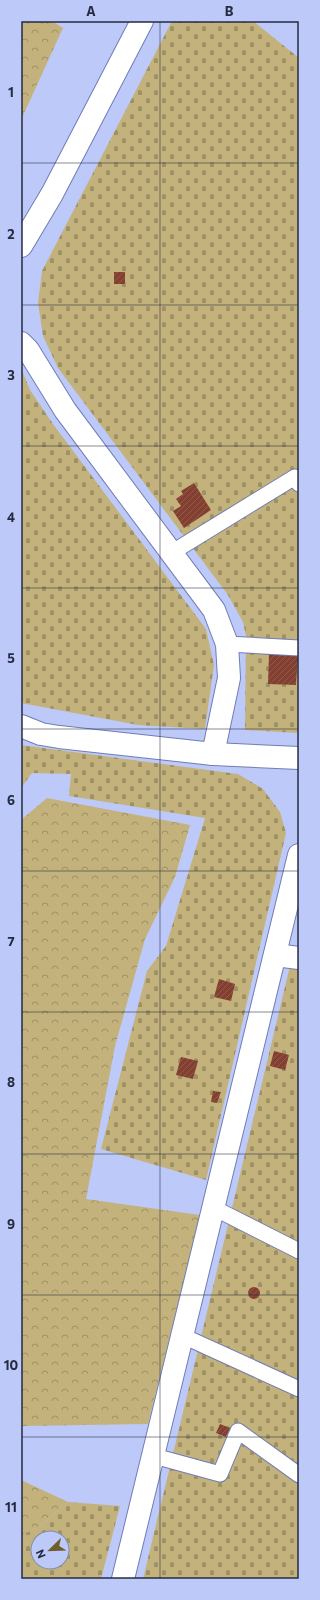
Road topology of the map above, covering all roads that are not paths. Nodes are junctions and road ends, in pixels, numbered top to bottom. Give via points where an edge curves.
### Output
1 (142, 21) edge
2 (21, 246) edge
3 (21, 342) edge
4 (299, 484) edge
5 (171, 553) junction
6 (228, 644) junction
7 (299, 648) edge
8 (21, 726) edge
9 (213, 754) junction
10 (299, 758) edge
11 (299, 855) edge
12 (275, 955) junction
13 (299, 958) edge
14 (214, 1208) junction
15 (299, 1251) edge
16 (183, 1336) junction
17 (299, 1389) edge
18 (154, 1456) junction
19 (299, 1475) edge
20 (123, 1579) edge

1 - 2 street via 52,194
3 - 5 street via 65,410
4 - 5 lane via 295,478
5 - 6 street via 214,610
6 - 7 lane
6 - 9 street via 229,678
8 - 9 street via 41,734 59,737
9 - 10 street
11 - 12 street
12 - 13 street
12 - 14 street
14 - 15 lane
14 - 16 street
16 - 17 lane
16 - 18 street
18 - 19 lane via 220,1474 238,1431
18 - 20 street

